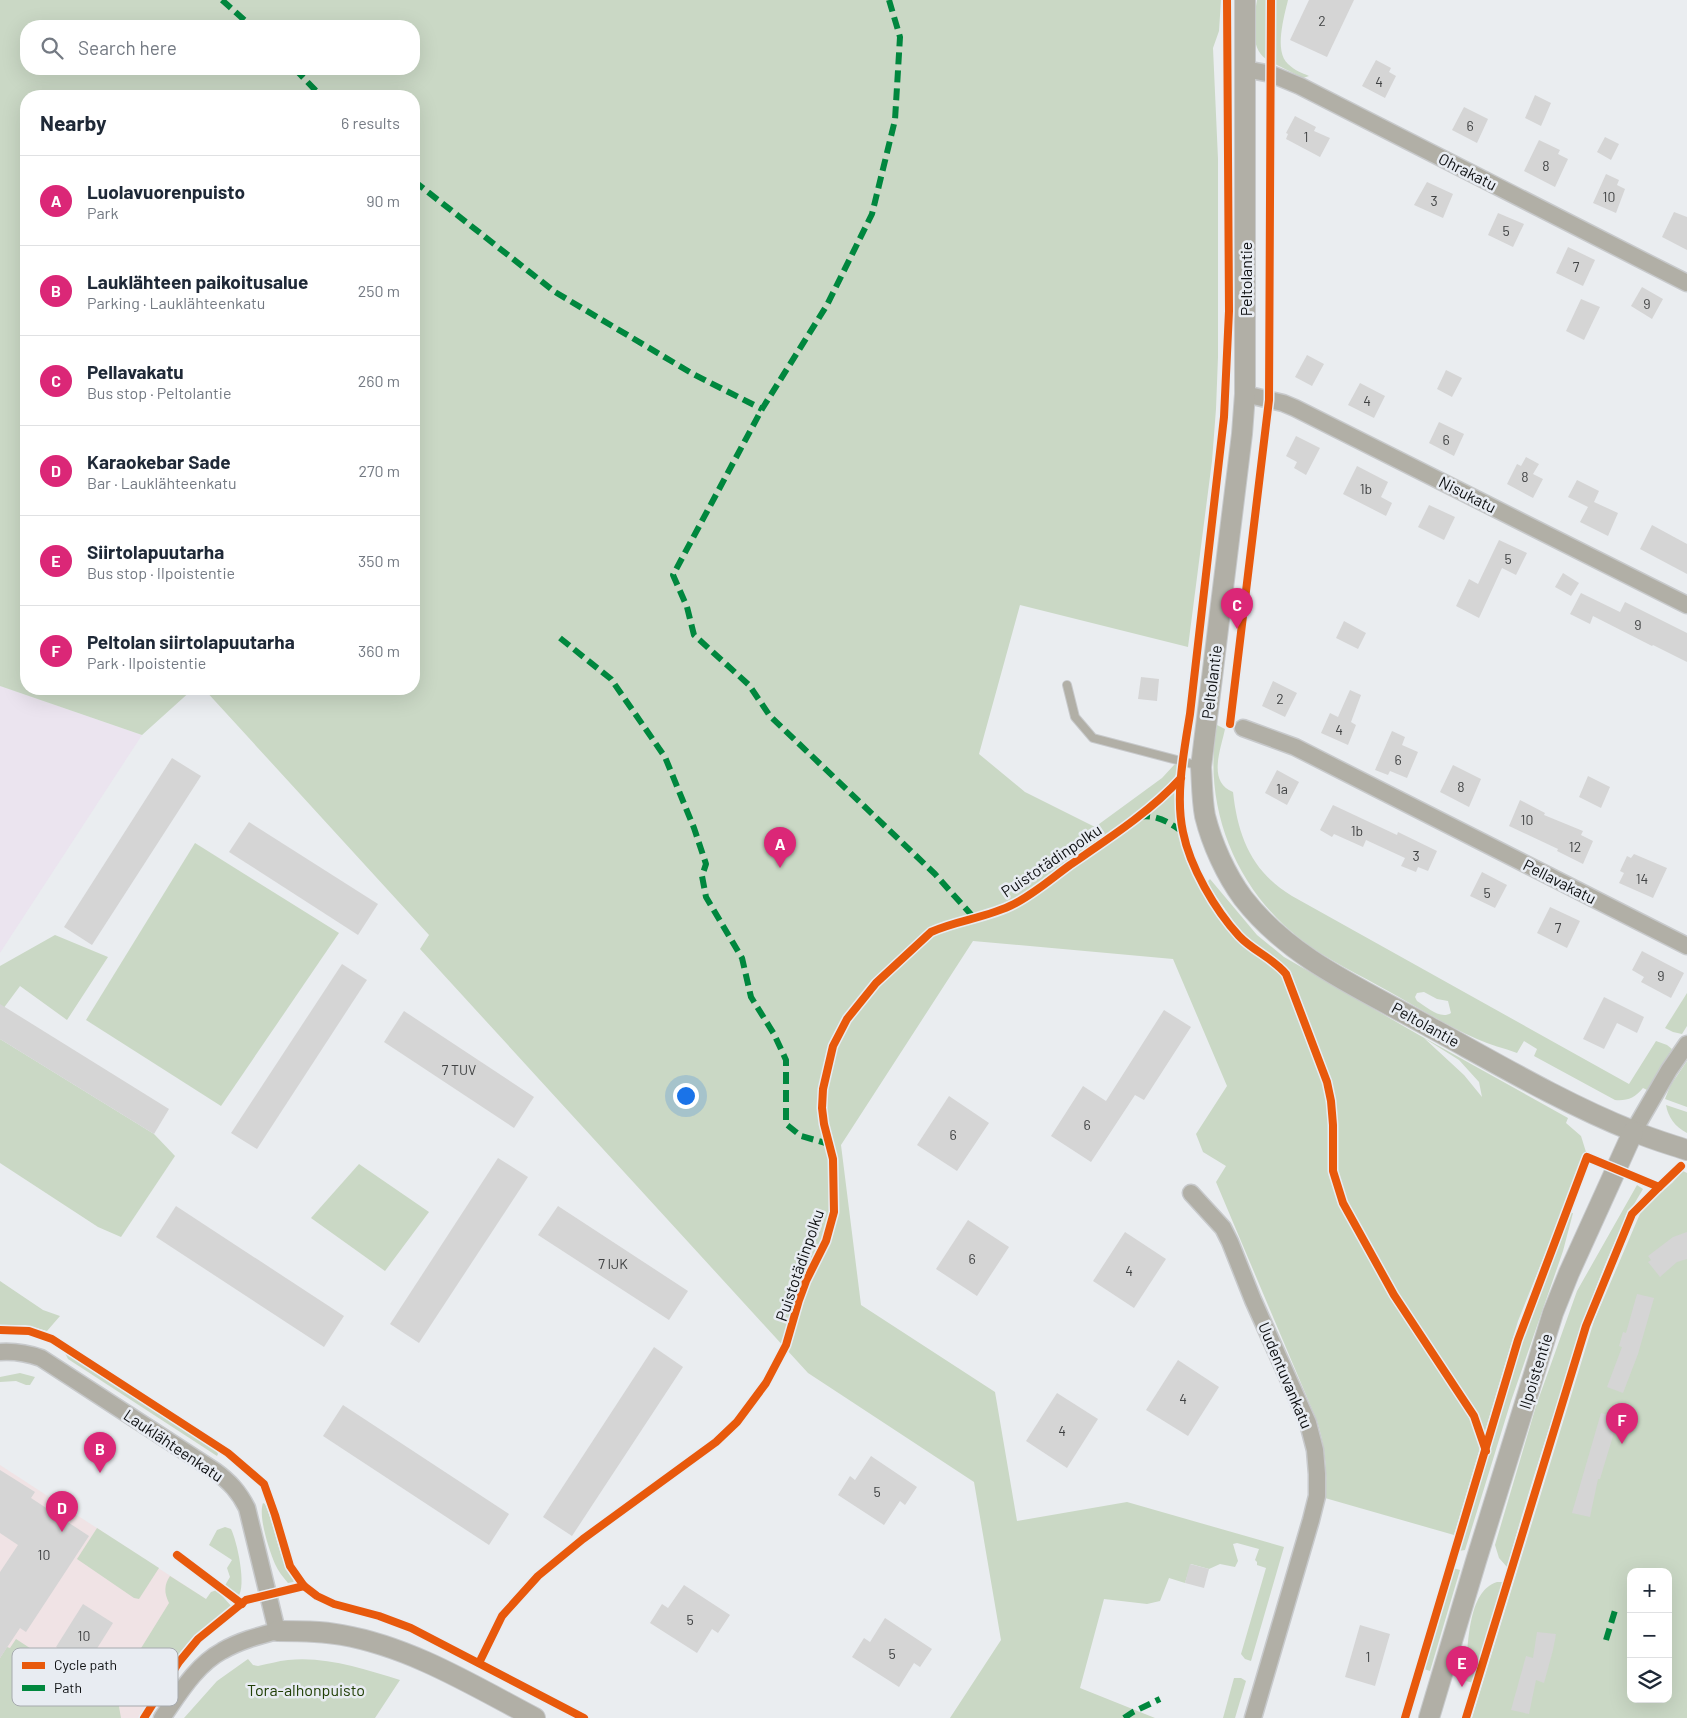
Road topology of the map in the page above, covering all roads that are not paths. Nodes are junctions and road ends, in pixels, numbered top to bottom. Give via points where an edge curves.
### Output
1 (1245, 0) edge
2 (1245, 68) junction
3 (1687, 282) edge
4 (1244, 394) junction
5 (1687, 605) edge
6 (1067, 686) dead end
7 (1243, 728) dead end
8 (1201, 767) junction
9 (1687, 946) edge
10 (1687, 1044) edge
11 (1634, 1132) junction
12 (1687, 1150) edge
13 (1191, 1193) dead end
14 (0, 1352) edge
15 (277, 1631) junction
16 (178, 1695) edge
17 (170, 1706) edge
18 (162, 1718) edge
19 (535, 1718) edge
20 (1252, 1718) edge
21 (1430, 1718) edge

1 - 2 street, Peltolantie
2 - 3 street, Ohrakatu via 1300,86
2 - 4 street, Peltolantie
4 - 5 street, Nisukatu via 1295,408
4 - 8 street, Peltolantie via 1241,444
6 - 8 lane via 1075,717 1093,738
7 - 9 street, Pellavakatu via 1295,747
8 - 11 street, Peltolantie via 1205,814 1217,849 1242,896 1271,930 1331,973 1580,1107
10 - 11 street, Ilpoistentie
11 - 12 street, Peltolantie
11 - 21 street, Ilpoistentie via 1553,1313 1478,1551
13 - 20 street, Uudentuvankatu via 1223,1228 1230,1242 1308,1423 1315,1450 1317,1496
14 - 15 street, Lauklähteenkatu via 28,1353 42,1358 229,1481 247,1508
15 - 16 street via 220,1651
15 - 19 street via 343,1635 386,1646 447,1672
17 - 18 street

